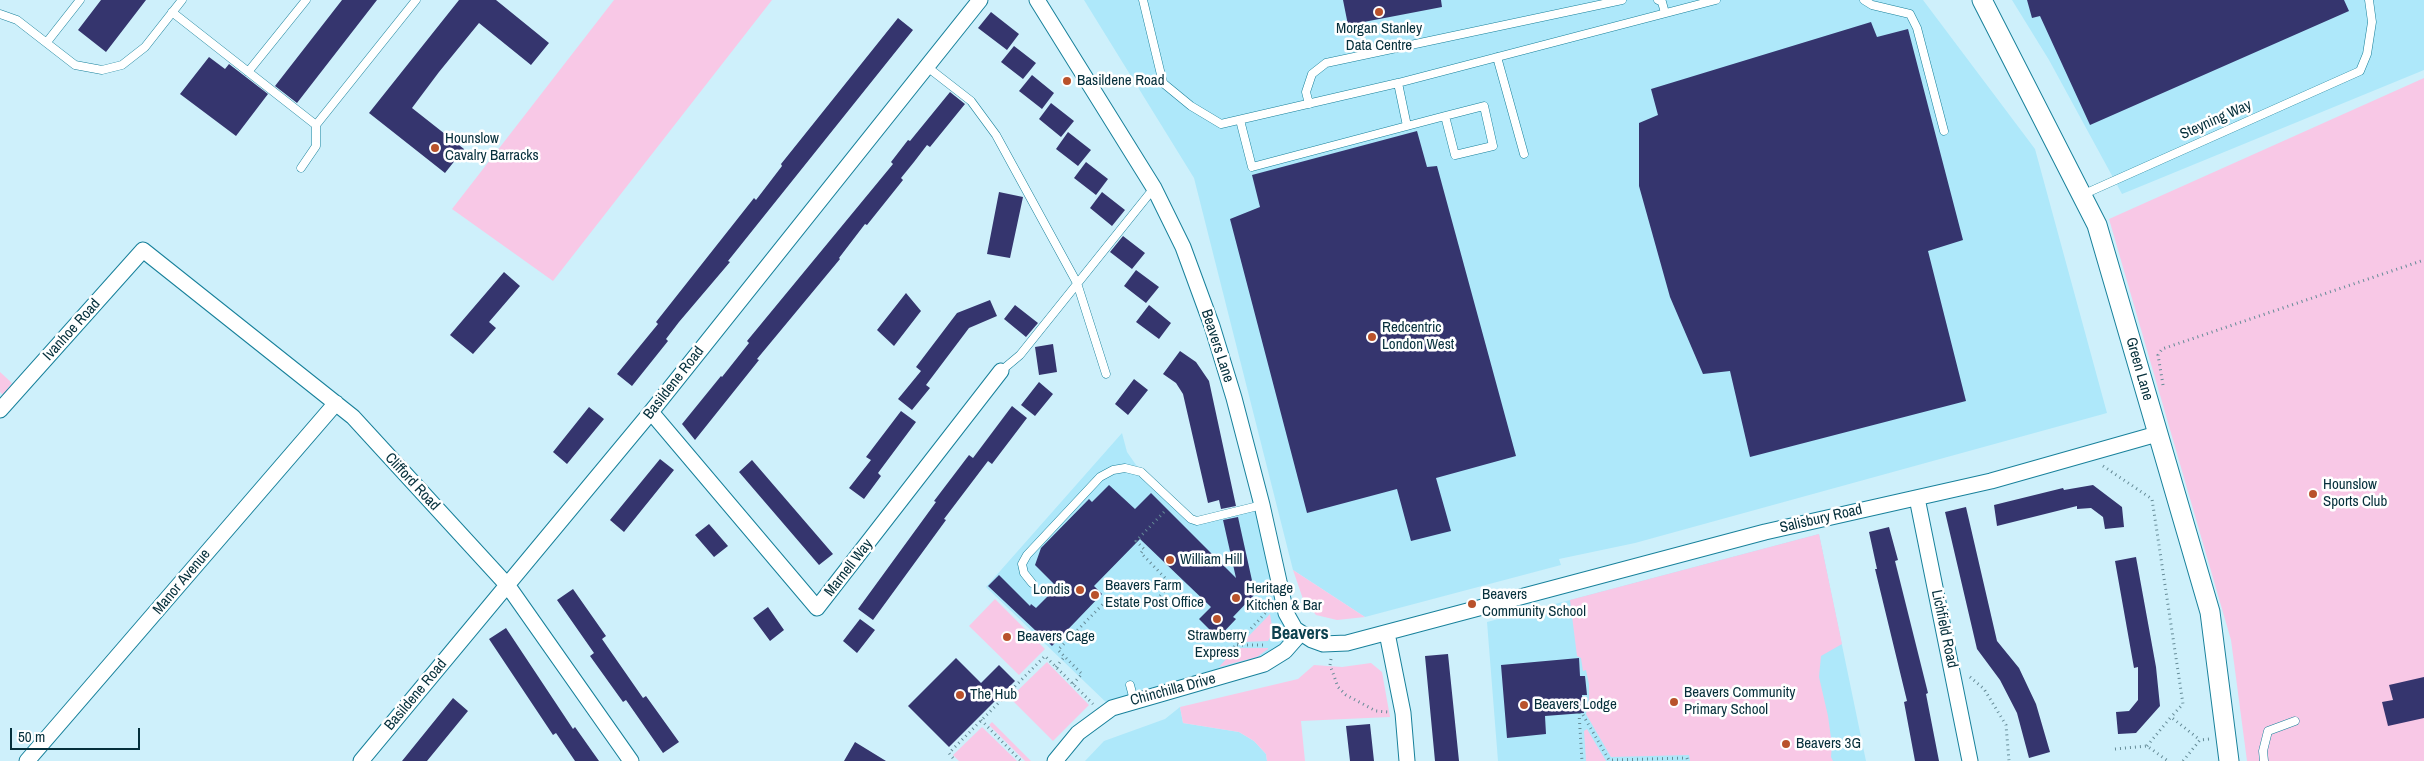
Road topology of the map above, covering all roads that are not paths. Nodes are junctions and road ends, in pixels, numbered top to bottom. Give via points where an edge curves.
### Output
1 (80, 0) edge
2 (182, 0) edge
3 (306, 0) edge
4 (416, 0) edge
5 (980, 0) edge
6 (1037, 0) edge
7 (1143, 0) edge
8 (1622, 0) edge
9 (1658, 0) edge
10 (1716, 0) edge
11 (1864, 0) edge
12 (1982, 0) edge
13 (2369, 0) edge
14 (172, 12) junction
15 (1666, 13) junction
16 (0, 14) edge
17 (47, 42) junction
18 (1497, 57) junction
19 (926, 66) junction
20 (248, 72) junction
21 (1398, 83) junction
22 (1309, 104) junction
23 (1445, 116) junction
24 (1240, 120) junction
25 (316, 125) junction
26 (1407, 126) junction
27 (1944, 131) dead end
28 (1524, 154) dead end
29 (300, 168) dead end
30 (1154, 188) junction
31 (2082, 195) junction
32 (143, 250) joint
33 (1077, 283) junction
34 (1001, 371) joint
35 (1106, 374) dead end
36 (336, 403) junction
37 (0, 410) edge
38 (651, 412) junction
39 (2157, 434) junction
40 (1917, 498) junction
41 (1262, 505) junction
42 (1032, 583) dead end
43 (508, 586) junction
44 (1387, 633) junction
45 (1300, 634) junction
46 (1130, 685) dead end
47 (1134, 700) junction
48 (2295, 721) dead end
49 (27, 761) edge
50 (361, 761) edge
51 (632, 761) edge
52 (1055, 761) edge
53 (1407, 761) edge
54 (1970, 761) edge
55 (2229, 761) edge
56 (2264, 761) edge

1 - 17 lane
2 - 14 lane
3 - 20 lane
4 - 25 lane
5 - 19 street, Basildene Road
6 - 30 street, Beavers Lane
7 - 24 lane via 1163,83 1191,106 1221,124
8 - 22 lane via 1326,63 1312,74 1306,92
9 - 15 lane
10 - 15 lane
11 - 27 lane via 1910,14 1917,28
12 - 31 street, Green Lane
13 - 31 lane, Steyning Way via 2372,22 2367,54 2360,71
14 - 17 lane via 145,47 122,65 102,70 75,65
14 - 20 lane
15 - 18 lane
16 - 17 lane via 17,20
18 - 21 lane
18 - 28 lane
19 - 33 lane via 971,101 988,122
19 - 38 street, Basildene Road
20 - 25 lane
21 - 22 lane
21 - 26 lane
22 - 24 lane
23 - 23 lane via 1455,155 1493,146 1484,106
23 - 26 lane
24 - 26 lane via 1252,167
25 - 29 lane via 316,146
30 - 33 lane
30 - 41 street, Beavers Lane via 1183,247 1212,326
31 - 39 street, Green Lane via 2097,225
32 - 36 street, Clifford Road
32 - 37 street, Ivanhoe Road
33 - 34 lane via 1020,355
33 - 35 lane
34 - 38 street, Marnell Way via 817,608
36 - 43 street, Clifford Road via 353,417
36 - 49 street, Manor Avenue
38 - 43 street, Basildene Road
39 - 40 street, Salisbury Road via 1991,481
39 - 55 street, Green Lane via 2210,612
40 - 44 street, Salisbury Road via 1765,532
40 - 54 street, Lichfield Road
41 - 42 lane via 1197,521 1141,472 1125,468 1113,470 1100,477 1027,555 1022,564
41 - 45 street, Beavers Lane via 1282,596 1291,624
43 - 50 street, Basildene Road
43 - 51 street, Clifford Road
44 - 45 street via 1332,644 1323,644
44 - 53 street via 1403,713
45 - 47 street, Chinchilla Drive via 1285,651 1264,664
46 - 47 lane
47 - 52 street, Chinchilla Drive via 1103,714 1078,733
48 - 56 lane via 2268,731

